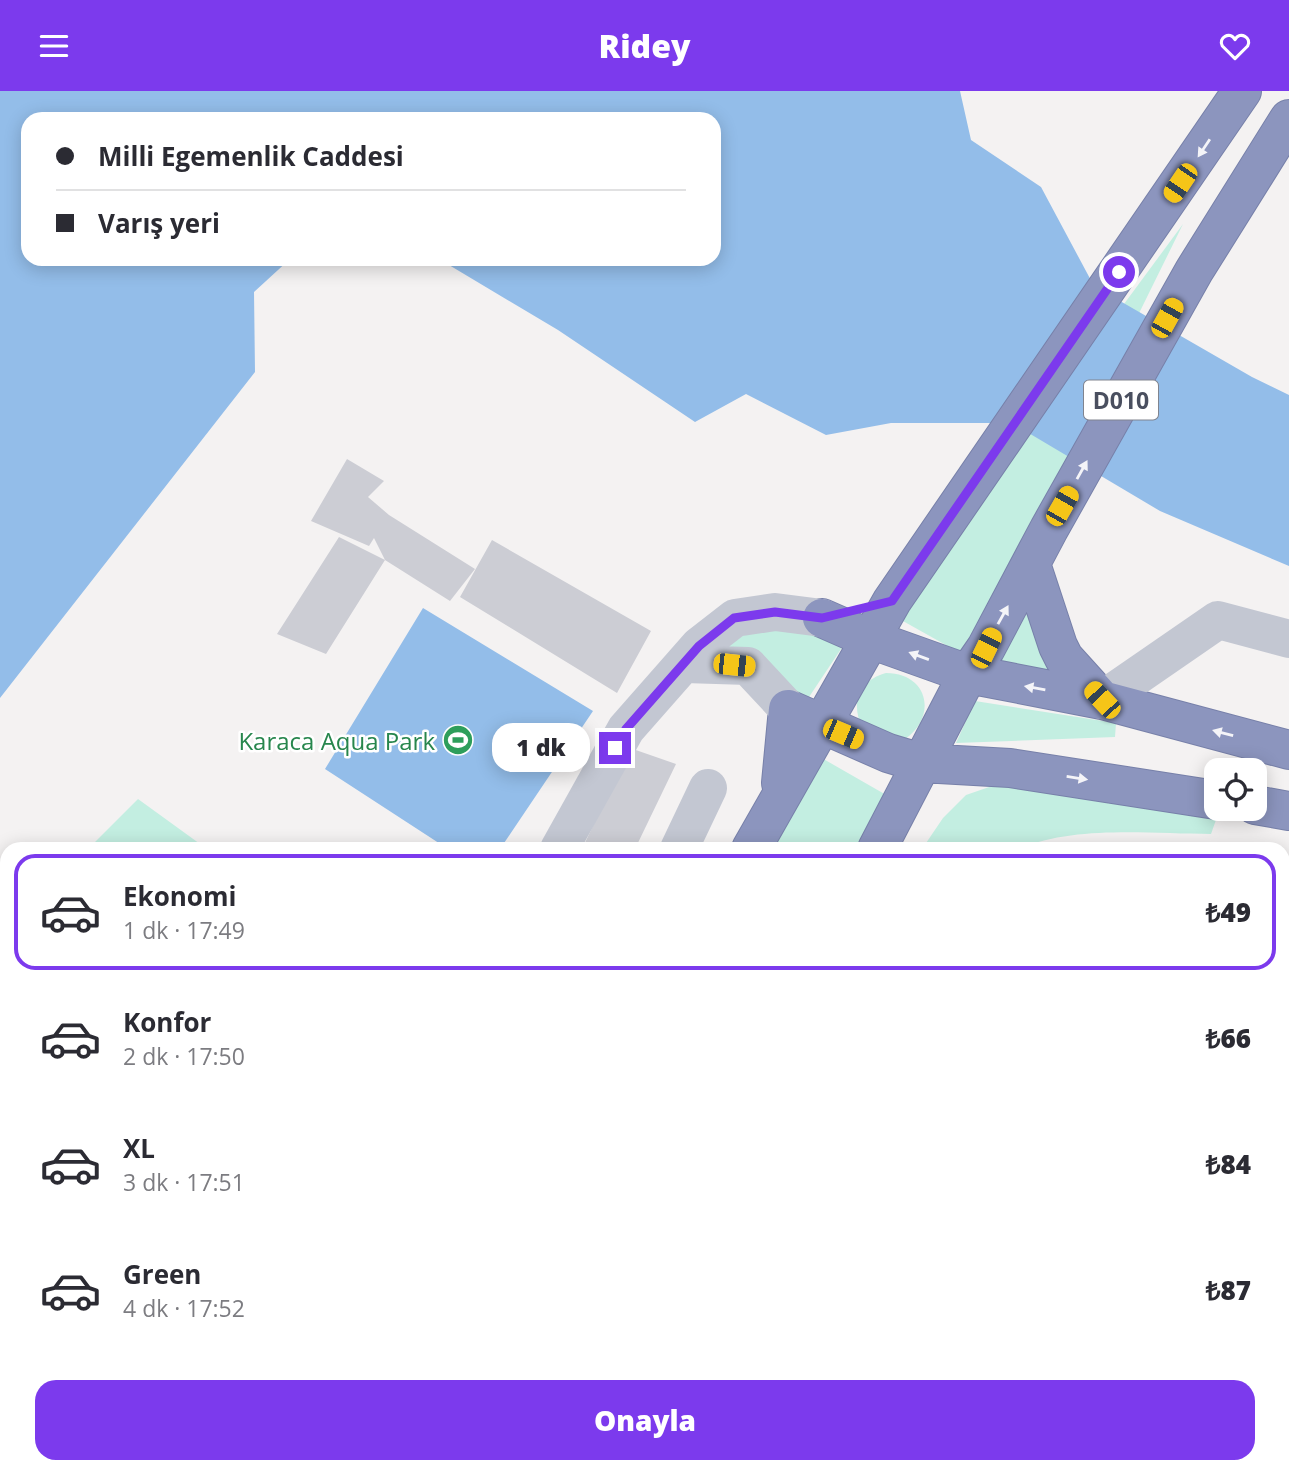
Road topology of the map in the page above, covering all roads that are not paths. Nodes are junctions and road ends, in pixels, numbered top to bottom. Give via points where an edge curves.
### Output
1 (1242, 91) edge
2 (1289, 119) edge
3 (1031, 564) junction
4 (892, 601) junction
5 (822, 618) junction
6 (870, 639) junction
7 (1289, 639) edge
8 (685, 664) junction
9 (968, 674) junction
10 (1102, 700) junction
11 (805, 717) junction
12 (1289, 750) edge
13 (921, 763) junction
14 (1010, 768) junction
15 (708, 788) dead end
16 (1204, 798) edge
17 (900, 806) junction
18 (1267, 808) edge
19 (1289, 811) edge
20 (563, 842) edge
21 (682, 842) edge
22 (755, 842) edge
23 (881, 842) edge

1 -> 4 highway, D010
3 -> 2 highway, D010 via 1194,271
9 -> 3 highway, D010
3 - 10 highway via 1064,658
4 - 5 highway
4 - 6 highway, D010
5 - 6 highway
5 - 8 street via 775,612 734,618 699,646
9 -> 6 highway
6 - 11 highway, D010
7 - 10 street via 1217,621
8 - 11 street via 748,666
8 - 20 street via 626,729
10 -> 9 highway
9 - 13 highway, D010
12 -> 10 highway
11 - 13 highway
11 - 22 highway via 780,793
13 - 14 highway
13 - 17 highway, D010
14 -> 16 highway
14 - 17 highway via 955,778
15 - 21 street
17 - 23 highway, D010
18 - 19 highway

